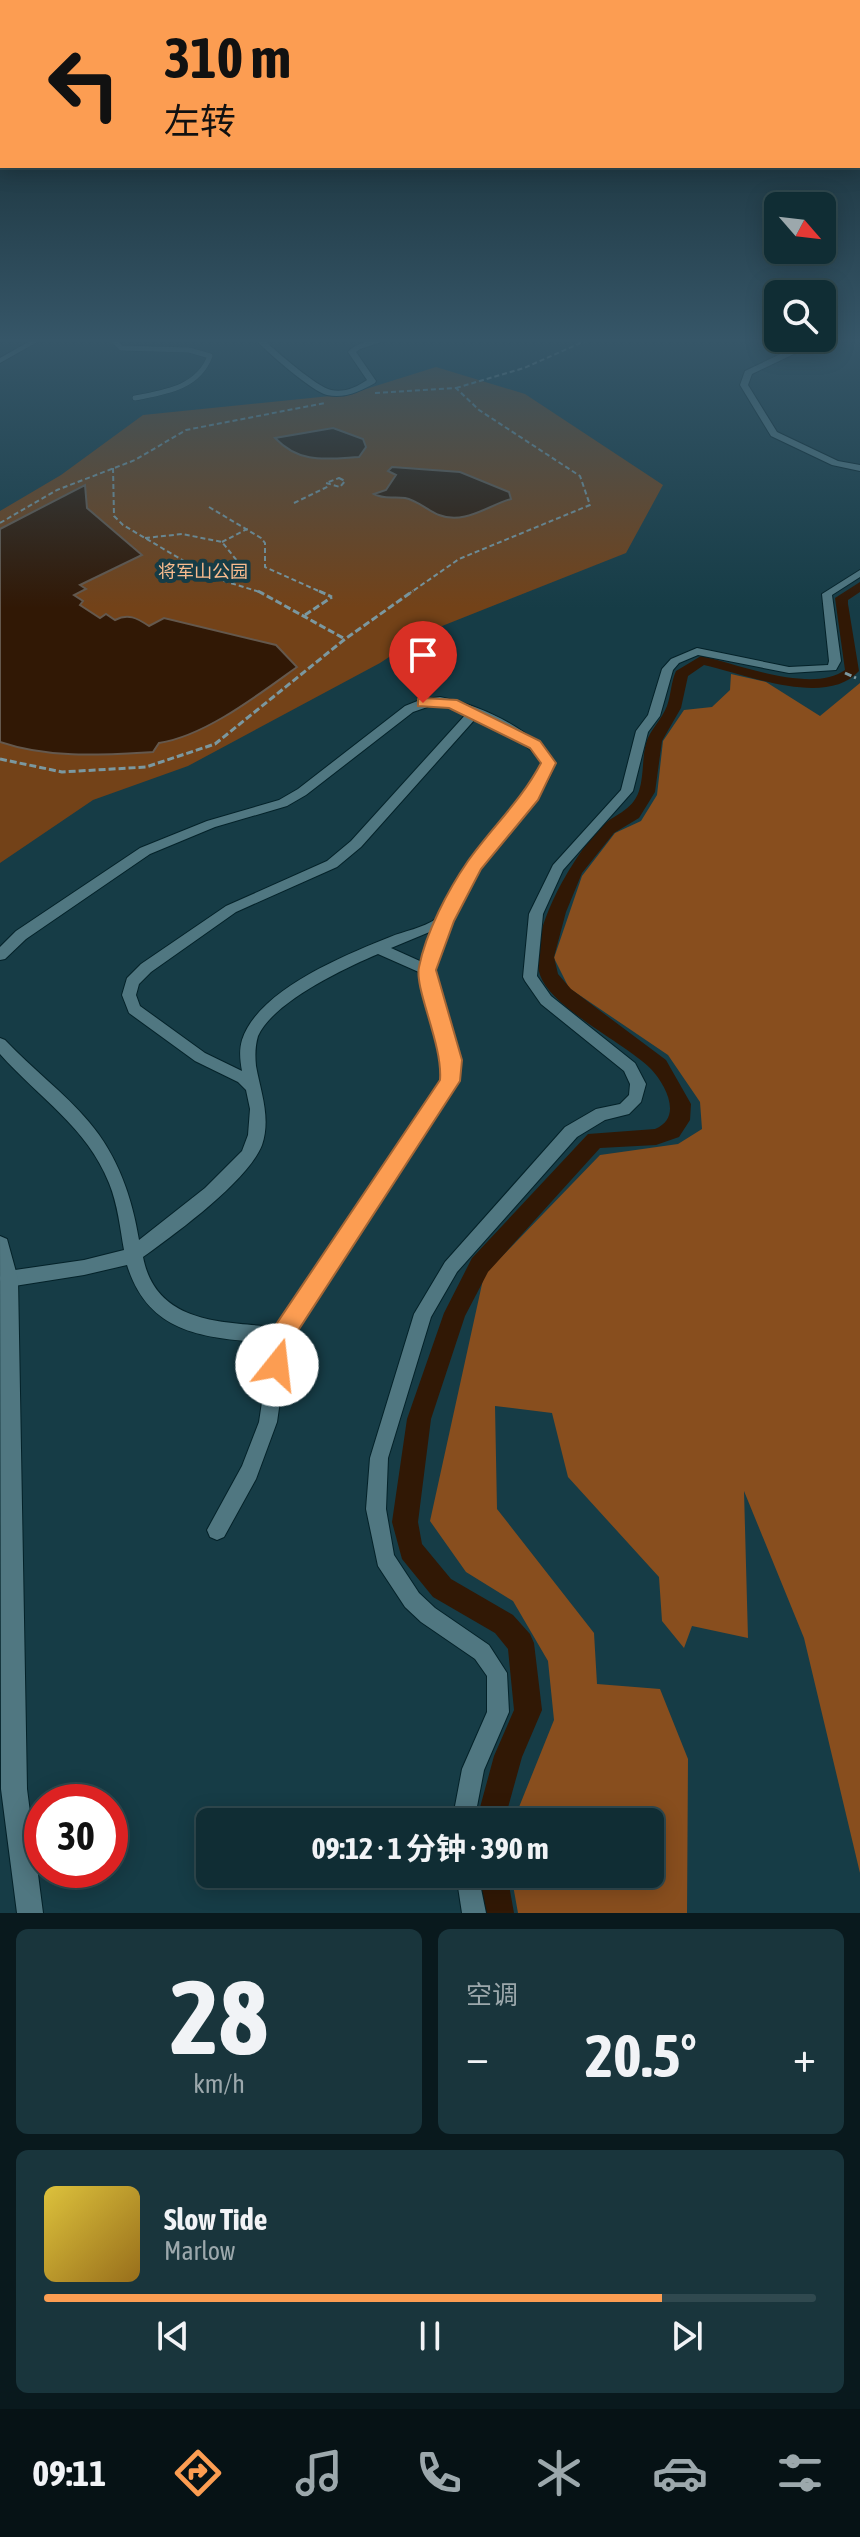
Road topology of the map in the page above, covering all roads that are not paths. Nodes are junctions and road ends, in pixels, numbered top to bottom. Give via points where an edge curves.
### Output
1 (772, 430) edge
2 (860, 468) edge
3 (860, 573) edge
4 (473, 714) junction
5 (445, 921) junction
6 (378, 948) junction
7 (0, 955) edge
8 (427, 970) junction
9 (0, 1044) edge
10 (254, 1088) junction
11 (0, 1245) edge
12 (131, 1257) junction
13 (8, 1279) junction
14 (281, 1336) junction
15 (217, 1530) dead end
16 (466, 1808) edge
17 (470, 1888) edge
18 (30, 1913) edge
19 (474, 1913) edge

1 - 2 street via 835,463
3 - 16 street via 827,594 832,668 789,670 697,651 675,661 654,716 642,731 627,791 558,868 536,914 530,977 546,1000 630,1067 638,1084 636,1098 624,1109 601,1114 571,1132 451,1267 423,1314 379,1458 376,1509 385,1559 412,1600 482,1652 497,1673 498,1712 473,1769
4 - 5 street via 535,744 549,763 532,796 474,866
4 - 7 street via 439,701 409,709 302,792 145,851 21,935
4 - 10 street via 332,864 231,909 132,982 134,1009
5 - 6 street
5 - 8 street
6 - 8 street
6 - 10 street via 296,990 253,1029 245,1052
8 - 14 street via 452,1060 450,1081
9 - 12 street via 93,1139 117,1182
10 - 12 street via 257,1136 247,1158
11 - 13 street
12 - 13 street
12 - 14 street via 147,1296 168,1312 192,1324
13 - 18 street via 14,1789
14 - 15 street via 268,1422 249,1472
17 - 19 street

